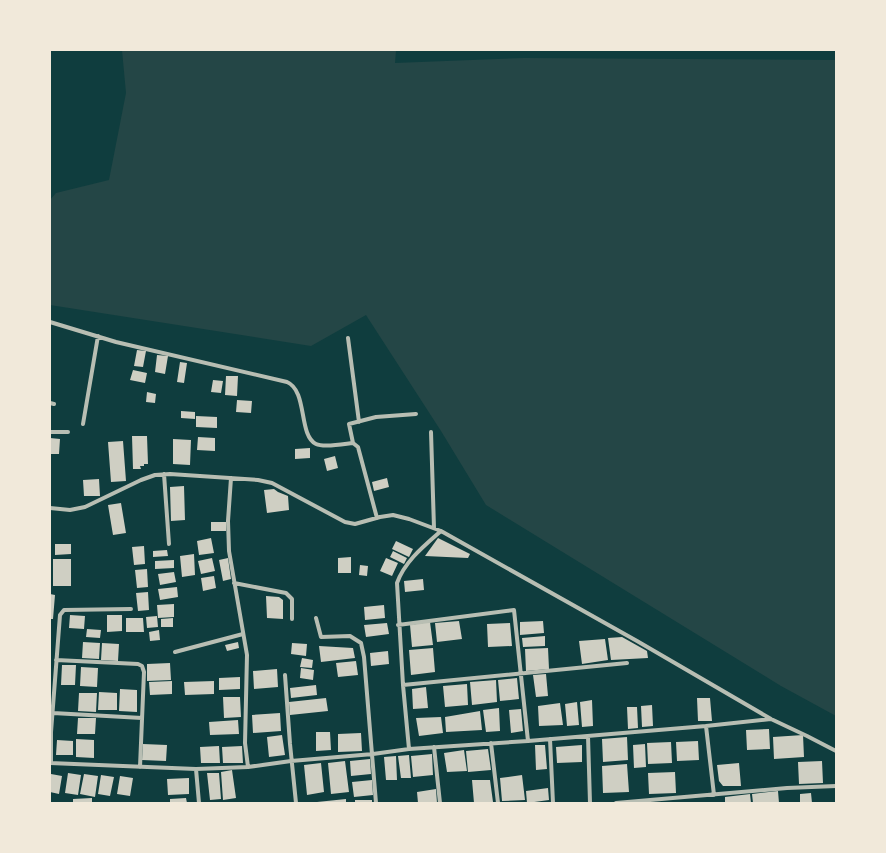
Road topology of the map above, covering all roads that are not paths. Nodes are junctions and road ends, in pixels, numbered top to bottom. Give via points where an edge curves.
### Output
1 (50, 322) edge
2 (98, 336) junction
3 (348, 338) dead end
4 (416, 414) dead end
5 (359, 422) junction
6 (83, 424) dead end
7 (50, 432) edge
8 (68, 432) dead end
9 (431, 432) dead end
10 (353, 443) junction
11 (164, 474) junction
12 (231, 478) junction
13 (50, 508) edge
14 (377, 518) junction
15 (434, 528) junction
16 (441, 531) junction
17 (169, 544) dead end
18 (234, 583) junction
19 (130, 609) dead end
20 (316, 618) dead end
21 (292, 619) dead end
22 (398, 625) junction
23 (244, 634) junction
24 (175, 652) dead end
25 (56, 660) junction
26 (627, 663) dead end
27 (521, 674) junction
28 (285, 675) dead end
29 (402, 685) junction
30 (53, 713) junction
31 (142, 718) junction
32 (771, 719) junction
33 (706, 726) junction
34 (51, 732) edge
35 (588, 736) junction
36 (550, 739) junction
37 (528, 741) junction
38 (491, 743) junction
39 (434, 748) junction
40 (409, 749) junction
41 (836, 751) edge
42 (372, 754) junction
43 (292, 761) junction
44 (50, 763) edge
45 (140, 766) junction
46 (248, 766) junction
47 (196, 769) junction
48 (836, 786) edge
49 (714, 795) junction
50 (199, 803) edge
51 (296, 803) edge
52 (376, 803) edge
53 (440, 803) edge
54 (498, 803) edge
55 (552, 803) edge
56 (590, 803) edge
57 (616, 803) edge

1 - 2 street
2 - 6 street
2 - 10 street via 287,382 295,387 309,438 316,444
3 - 5 street
4 - 5 street via 376,417
5 - 10 street via 349,424
7 - 8 street
9 - 15 street
10 - 14 street via 358,447
11 - 12 street
11 - 13 street via 141,480 85,508
11 - 17 street
12 - 14 street via 272,483 345,522 355,524
12 - 18 street via 228,521
14 - 15 street via 393,515
15 - 16 street
16 - 22 street via 400,573 397,583
16 - 32 street
18 - 21 street via 286,593 292,599
18 - 23 street
19 - 25 street via 61,612
20 - 42 street via 321,637 350,636 361,644
22 - 27 street via 514,610
22 - 29 street
23 - 24 street
23 - 46 street via 247,656 245,743
25 - 30 street
25 - 31 street via 142,666
26 - 27 street
27 - 29 street
27 - 37 street
28 - 43 street
29 - 40 street
30 - 31 street
30 - 34 street
31 - 45 street
32 - 33 street
32 - 41 street
33 - 35 street
33 - 49 street
34 - 44 street
35 - 36 street
35 - 56 street
36 - 37 street
36 - 55 street
37 - 38 street
38 - 39 street
38 - 54 street
39 - 40 street
39 - 53 street
40 - 42 street
42 - 43 street
42 - 52 street
43 - 46 street
43 - 51 street
44 - 45 street
45 - 47 street
46 - 47 street
47 - 50 street
48 - 49 street
49 - 57 street

